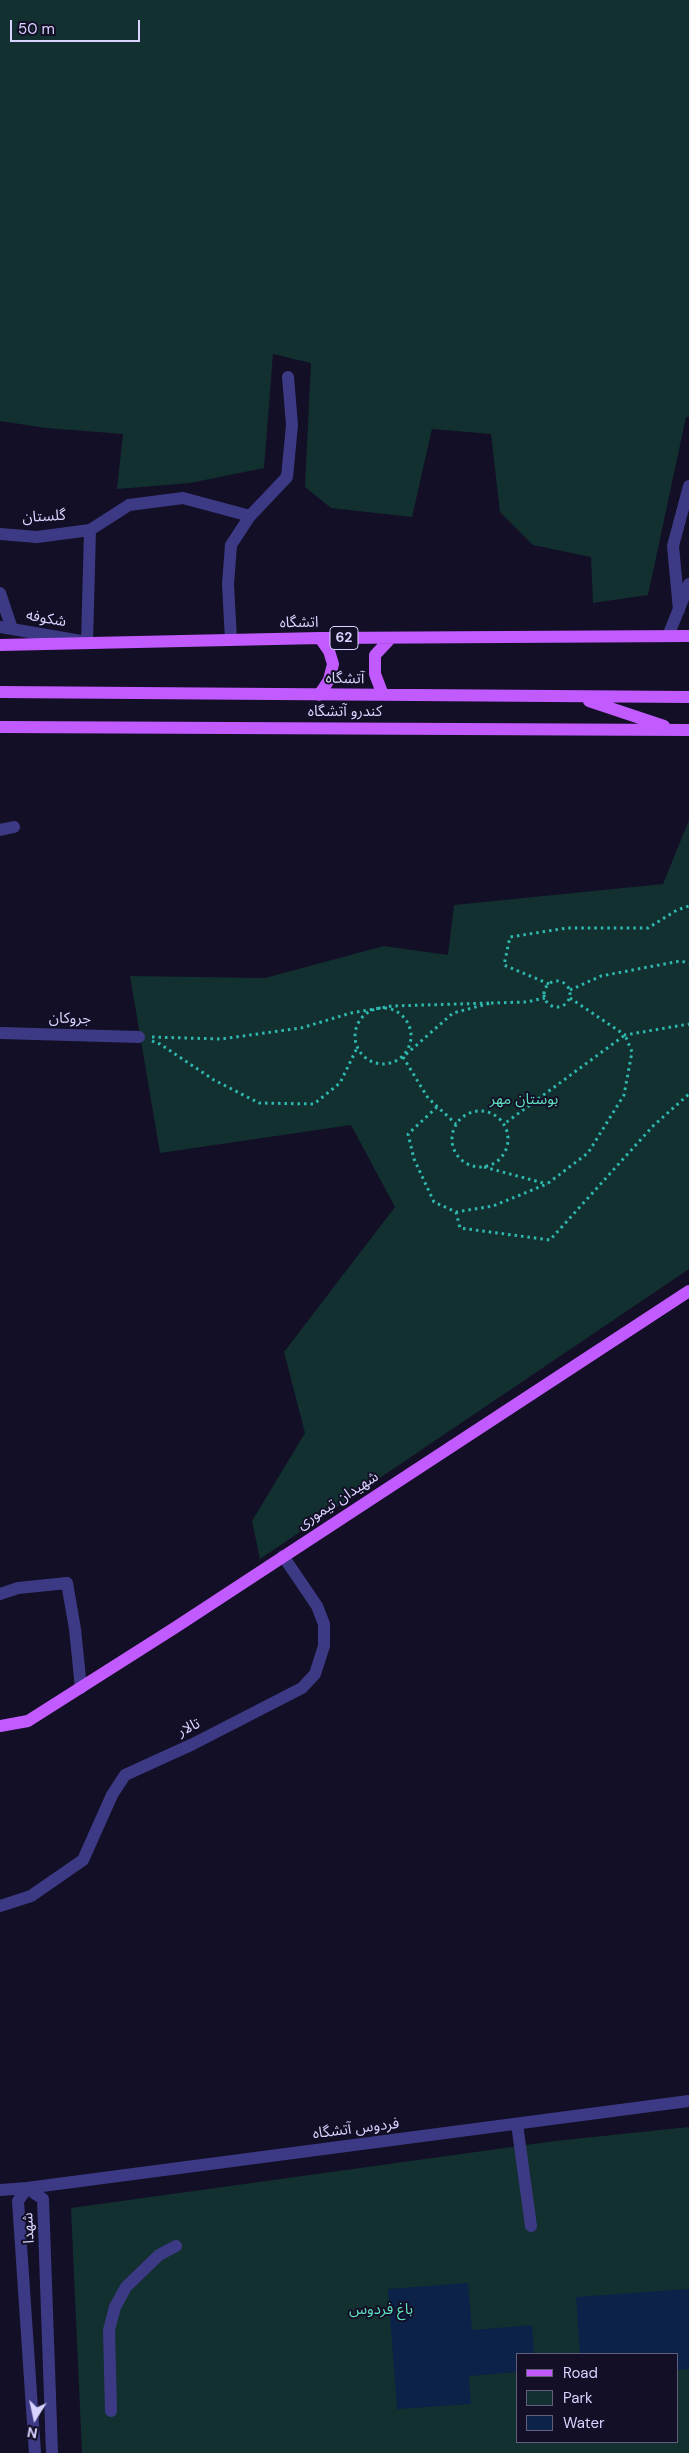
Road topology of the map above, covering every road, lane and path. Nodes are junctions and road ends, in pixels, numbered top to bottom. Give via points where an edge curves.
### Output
1 (288, 377) dead end
2 (689, 486) edge
3 (250, 516) junction
4 (90, 530) junction
5 (0, 534) edge
6 (689, 584) edge
7 (0, 593) edge
8 (679, 610) junction
9 (6, 628) edge
10 (668, 636) junction
11 (689, 636) edge
12 (320, 638) junction
13 (391, 638) junction
14 (231, 640) junction
15 (87, 642) junction
16 (0, 645) edge
17 (0, 692) edge
18 (319, 695) junction
19 (383, 695) junction
20 (577, 697) junction
21 (689, 697) edge
22 (0, 727) edge
23 (683, 730) edge
24 (14, 828) dead end
25 (0, 830) edge
26 (689, 906) edge
27 (689, 963) edge
28 (549, 984) junction
29 (570, 990) junction
30 (545, 998) junction
31 (570, 998) junction
32 (491, 1003) junction
33 (374, 1009) junction
34 (689, 1024) edge
35 (0, 1033) edge
36 (625, 1035) junction
37 (139, 1037) junction
38 (357, 1048) junction
39 (403, 1057) junction
40 (689, 1094) edge
41 (437, 1107) junction
42 (456, 1124) junction
43 (504, 1124) junction
44 (483, 1167) junction
45 (547, 1184) junction
46 (456, 1212) junction
47 (689, 1291) edge
48 (283, 1556) junction
49 (0, 1594) edge
50 (81, 1688) junction
51 (0, 1726) edge
52 (0, 1906) edge
53 (689, 2101) edge
54 (517, 2124) junction
55 (27, 2188) junction
56 (0, 2190) edge
57 (531, 2226) dead end
58 (176, 2246) dead end
59 (111, 2411) dead end
60 (35, 2453) edge
61 (52, 2453) edge

1 - 3 street via 292,425 287,477
2 - 8 street via 674,546
3 - 4 street via 182,498 129,505
3 - 14 street via 231,545 228,584
4 - 5 street, گلستان via 37,537
4 - 15 street
6 - 8 street
7 - 9 street
8 - 10 street
9 - 15 street, شکوفه
10 - 11 main road, اتشگاه / 62
10 - 13 main road, اتشگاه / 62
12 - 13 main road, اتشگاه / 62
12 - 14 main road, اتشگاه / 62
12 - 18 main road via 333,664 329,680
13 - 19 main road via 375,655 375,674
14 - 15 main road, اتشگاه / 62
15 - 16 main road, اتشگاه / 62
17 - 18 main road, آتشگاه
18 - 19 main road, آتشگاه
19 - 20 main road, آتشگاه
20 - 21 main road, آتشگاه
20 - 23 main road
22 - 23 main road, کندرو آتشگاه
24 - 25 street
26 - 28 path via 648,928 567,928 510,937 504,965
27 - 29 path via 680,961 601,976
28 - 29 path via 561,981
28 - 30 path via 544,991
29 - 31 path
30 - 31 path via 548,1004 556,1007 564,1005
30 - 32 path
31 - 36 path
32 - 33 path via 412,1004
32 - 39 path via 453,1013
33 - 37 path via 301,1028 220,1039
33 - 38 path via 359,1020 354,1039
33 - 39 path via 393,1009 407,1022 411,1040
34 - 36 path
35 - 37 street, جروکان
36 - 43 path
36 - 45 path via 632,1052 624,1095 588,1153
37 - 38 path via 160,1044 214,1080 259,1103 314,1104 340,1083
38 - 39 path via 362,1056 378,1064 395,1062
39 - 41 path
40 - 46 path via 653,1126 550,1240 460,1228
41 - 42 path
41 - 46 path via 408,1134 414,1159 434,1202
42 - 43 path via 462,1117 480,1110 498,1117
42 - 44 path via 452,1133 454,1150 466,1164
43 - 44 path via 508,1133 505,1152 492,1165
44 - 45 path
45 - 46 path via 493,1206
47 - 48 main road, شهیدان تیموری
48 - 50 main road, شهیدان تیموری
48 - 52 street, تالار via 317,1606 324,1624 324,1646 315,1674 302,1688 125,1776 112,1794 83,1860 31,1896
49 - 50 street via 18,1588 67,1583
50 - 51 main road, شهیدان تیموری via 28,1721
53 - 54 street, فردوس آتشگاه
54 - 55 street, فردوس آتشگاه
54 - 57 street
55 - 56 street, فردوس آتشگاه
55 - 60 street, شهدا via 18,2201
55 - 61 street, شهدا via 43,2199
58 - 59 street via 159,2255 126,2287 115,2307 108,2330

